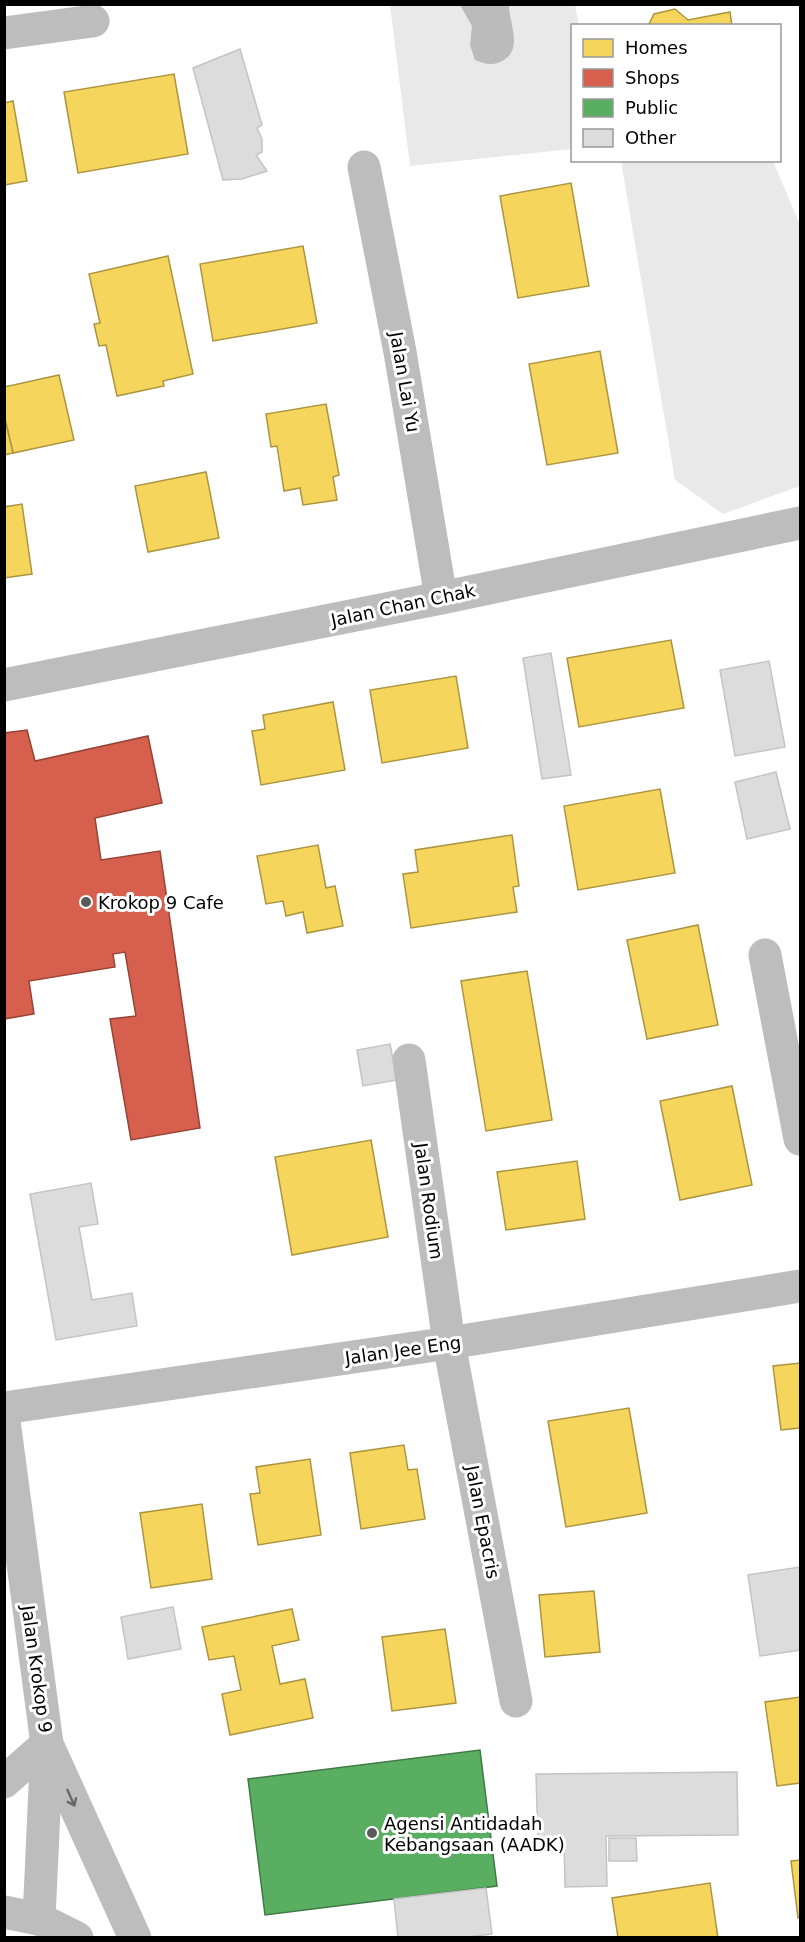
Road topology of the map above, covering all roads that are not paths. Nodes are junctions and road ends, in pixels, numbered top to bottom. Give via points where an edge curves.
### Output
1 (93, 21) dead end
2 (4, 33) edge
3 (364, 167) dead end
4 (801, 523) edge
5 (441, 598) junction
6 (4, 685) edge
7 (765, 955) dead end
8 (409, 1060) dead end
9 (801, 1139) edge
10 (801, 1286) edge
11 (449, 1343) junction
12 (4, 1408) edge
13 (4, 1421) edge
14 (516, 1701) dead end
15 (47, 1744) junction
16 (4, 1782) edge
17 (4, 1912) edge
18 (39, 1919) junction
19 (76, 1938) edge
20 (135, 1938) edge

1 - 2 street
3 - 5 street, Jalan Lai Yu
4 - 5 street, Jalan Chan Chak
5 - 6 street, Jalan Chan Chak
7 - 9 street
8 - 11 street, Jalan Rodium
10 - 11 street, Jalan Jee Eng
11 - 12 street, Jalan Jee Eng
11 - 14 street, Jalan Epacris
13 - 15 street, Jalan Krokop 9
15 - 16 street
15 - 18 street, Jalan Krokop 9
15 -> 20 street
17 - 18 street
18 - 19 street

